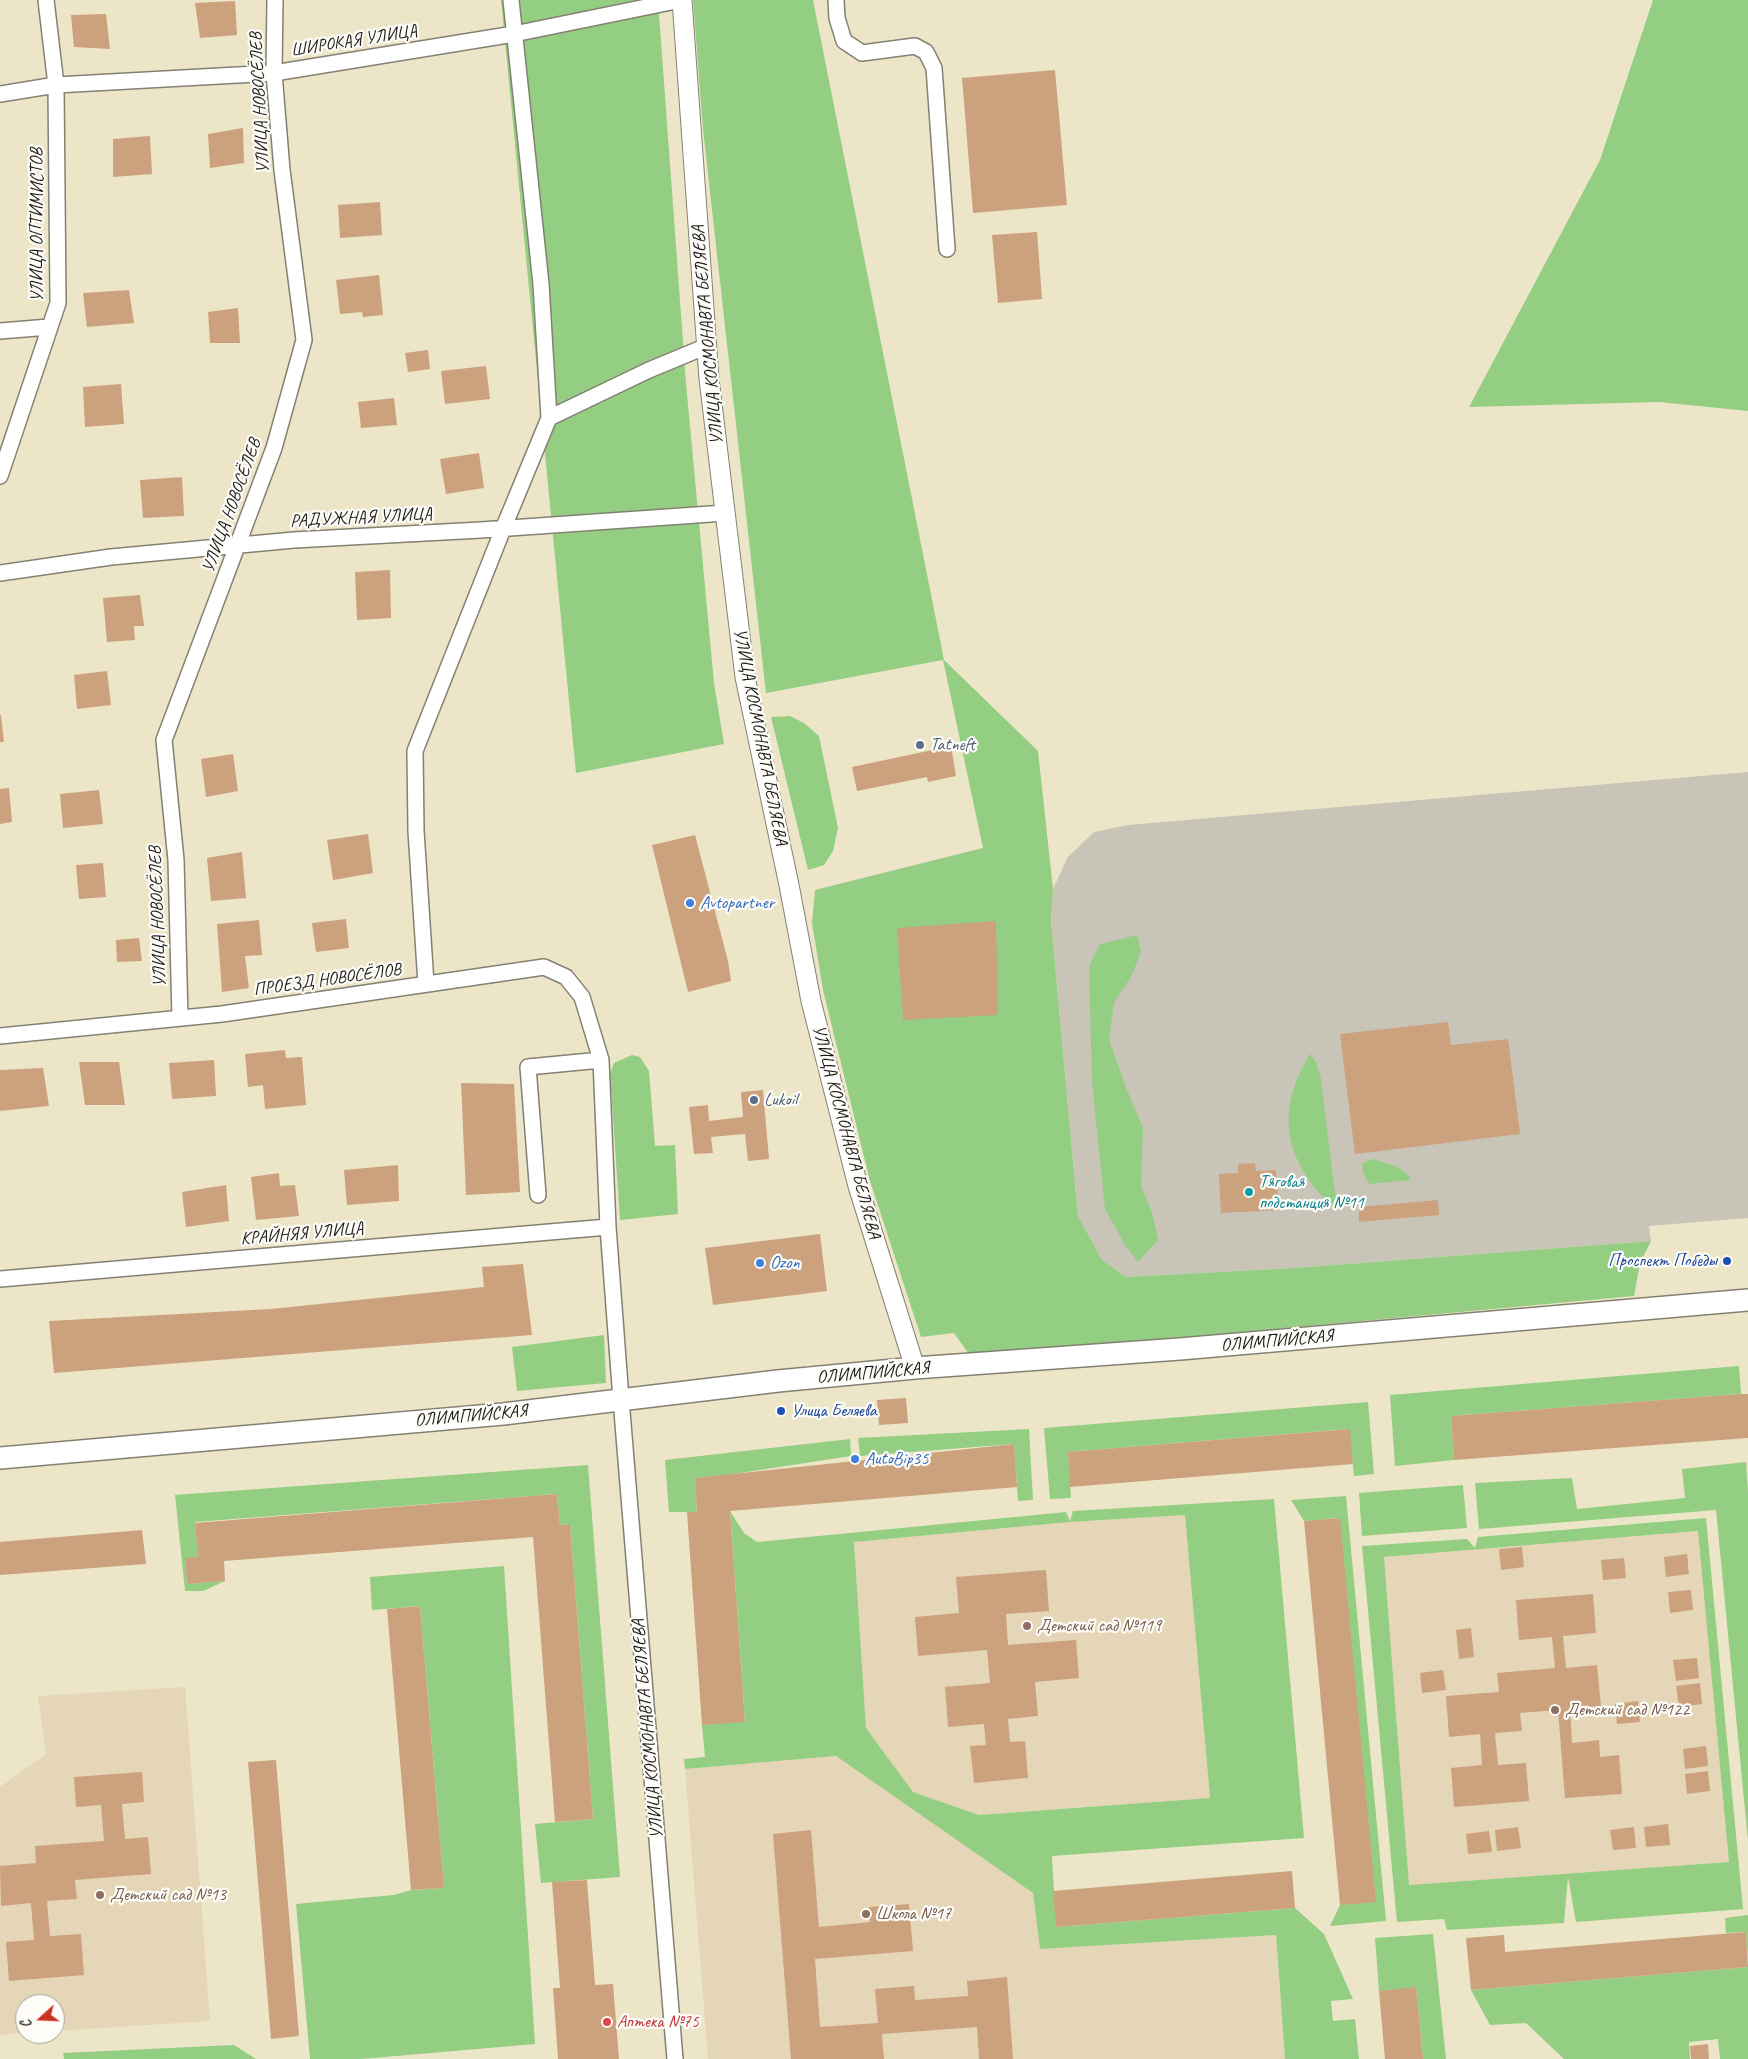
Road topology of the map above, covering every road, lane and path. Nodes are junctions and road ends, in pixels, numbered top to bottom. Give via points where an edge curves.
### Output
1 (46, 0) edge
2 (275, 0) edge
3 (511, 0) edge
4 (681, 0) edge
5 (836, 0) edge
6 (514, 34) junction
7 (274, 73) junction
8 (56, 85) junction
9 (0, 94) edge
10 (947, 249) dead end
11 (49, 327) junction
12 (0, 331) edge
13 (707, 346) junction
14 (549, 418) junction
15 (0, 476) edge
16 (725, 513) junction
17 (502, 529) junction
18 (238, 545) junction
19 (0, 573) edge
20 (426, 984) junction
21 (180, 1018) junction
22 (0, 1036) edge
23 (601, 1060) junction
24 (538, 1195) dead end
25 (608, 1227) junction
26 (0, 1279) edge
27 (1748, 1300) edge
28 (915, 1368) junction
29 (620, 1399) junction
30 (0, 1458) edge
31 (676, 2059) edge

1 - 8 street, УЛИЦА ОПТИМИСТОВ
2 - 7 street, УЛИЦА НОВОСЁЛЕВ
3 - 6 street
4 - 6 street, ШИРОКАЯ УЛИЦА
4 - 13 street, УЛИЦА КОСМОНАВТА БЕЛЯЕВА
5 - 10 street via 844,41 862,53 915,46 926,52 934,68
6 - 7 street, ШИРОКАЯ УЛИЦА
6 - 14 street via 540,274
7 - 8 street, ШИРОКАЯ УЛИЦА
7 - 18 street, УЛИЦА НОВОСЁЛЕВ via 282,170 304,340 274,448
8 - 9 street, ШИРОКАЯ УЛИЦА
8 - 11 street, УЛИЦА ОПТИМИСТОВ via 58,303
11 - 12 street
11 - 15 street, УЛИЦА ОПТИМИСТОВ
13 - 14 street
13 - 16 street, УЛИЦА КОСМОНАВТА БЕЛЯЕВА
14 - 17 street
16 - 17 street, РАДУЖНАЯ УЛИЦА
16 - 28 street, УЛИЦА КОСМОНАВТА БЕЛЯЕВА via 745,677 811,1001 858,1186
17 - 18 street, РАДУЖНАЯ УЛИЦА
17 - 20 street via 415,751 416,831
18 - 19 street, РАДУЖНАЯ УЛИЦА via 110,557
18 - 21 street, УЛИЦА НОВОСЁЛЕВ via 164,740 176,860
20 - 21 street, ПРОЕЗД НОВОСЁЛОВ
20 - 23 street, ПРОЕЗД НОВОСЁЛОВ via 544,967 566,977 582,996
21 - 22 street, ПРОЕЗД НОВОСЁЛОВ
23 - 24 street via 528,1067
23 - 25 street, ПРОЕЗД НОВОСЁЛОВ
25 - 26 street, КРАЙНЯЯ УЛИЦА
25 - 29 street, УЛИЦА КОСМОНАВТА БЕЛЯЕВА
27 - 28 main road, ОЛИМПИЙСКАЯ
28 - 29 main road, ОЛИМПИЙСКАЯ
29 - 30 main road, ОЛИМПИЙСКАЯ via 503,1414
29 - 31 street, УЛИЦА КОСМОНАВТА БЕЛЯЕВА

